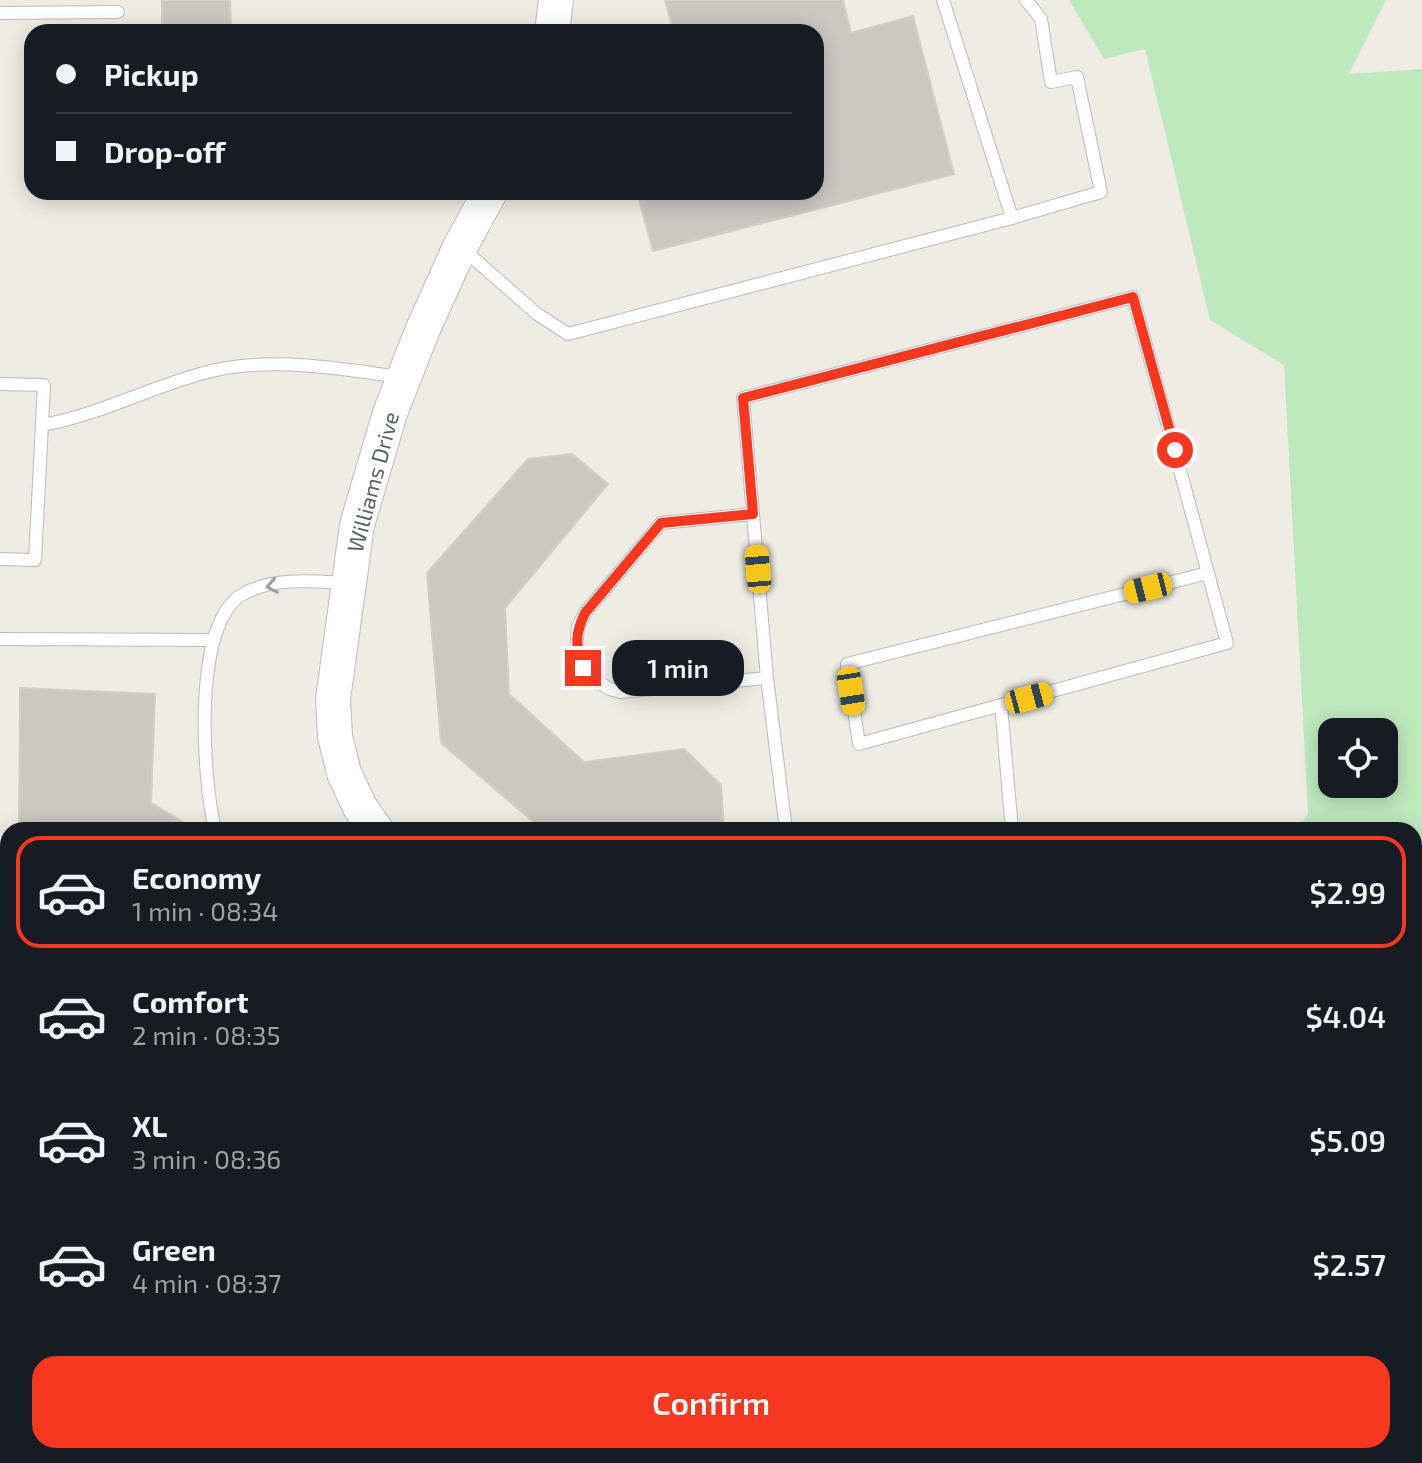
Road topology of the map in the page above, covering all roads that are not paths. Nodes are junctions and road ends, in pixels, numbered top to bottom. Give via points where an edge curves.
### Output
1 (556, 0) edge
2 (943, 0) edge
3 (1026, 0) edge
4 (118, 12) dead end
5 (0, 13) edge
6 (553, 24) edge
7 (486, 200) edge
8 (1012, 218) junction
9 (460, 247) junction
10 (404, 378) junction
11 (0, 384) edge
12 (43, 425) junction
13 (753, 514) junction
14 (0, 559) edge
15 (1208, 573) junction
16 (349, 583) junction
17 (0, 639) edge
18 (212, 640) junction
19 (767, 678) junction
20 (1001, 705) junction
21 (213, 822) edge
22 (369, 822) edge
23 (785, 822) edge
24 (1011, 822) edge

1 - 6 street
2 - 8 lane
3 - 8 lane via 1041,19 1051,82 1077,77 1101,192
4 - 5 lane
7 - 9 street, Williams Drive
8 - 9 lane via 568,334
9 - 10 street, Williams Drive
10 - 12 lane via 324,367 245,366 201,373
10 - 16 street, Williams Drive via 357,525
11 - 12 lane via 44,385
12 - 14 lane via 35,560
13 - 15 lane via 743,398 1133,297
13 - 19 lane
13 - 19 lane via 661,523 585,613 576,649 593,679 620,692
15 - 20 lane via 1227,643
15 - 20 lane via 847,664 859,744
16 -> 18 lane via 303,580 241,595 227,609
16 - 22 street, Williams Drive via 333,699 335,736 344,773
17 - 18 lane
18 - 21 lane via 204,764
19 - 23 lane
20 - 24 lane

